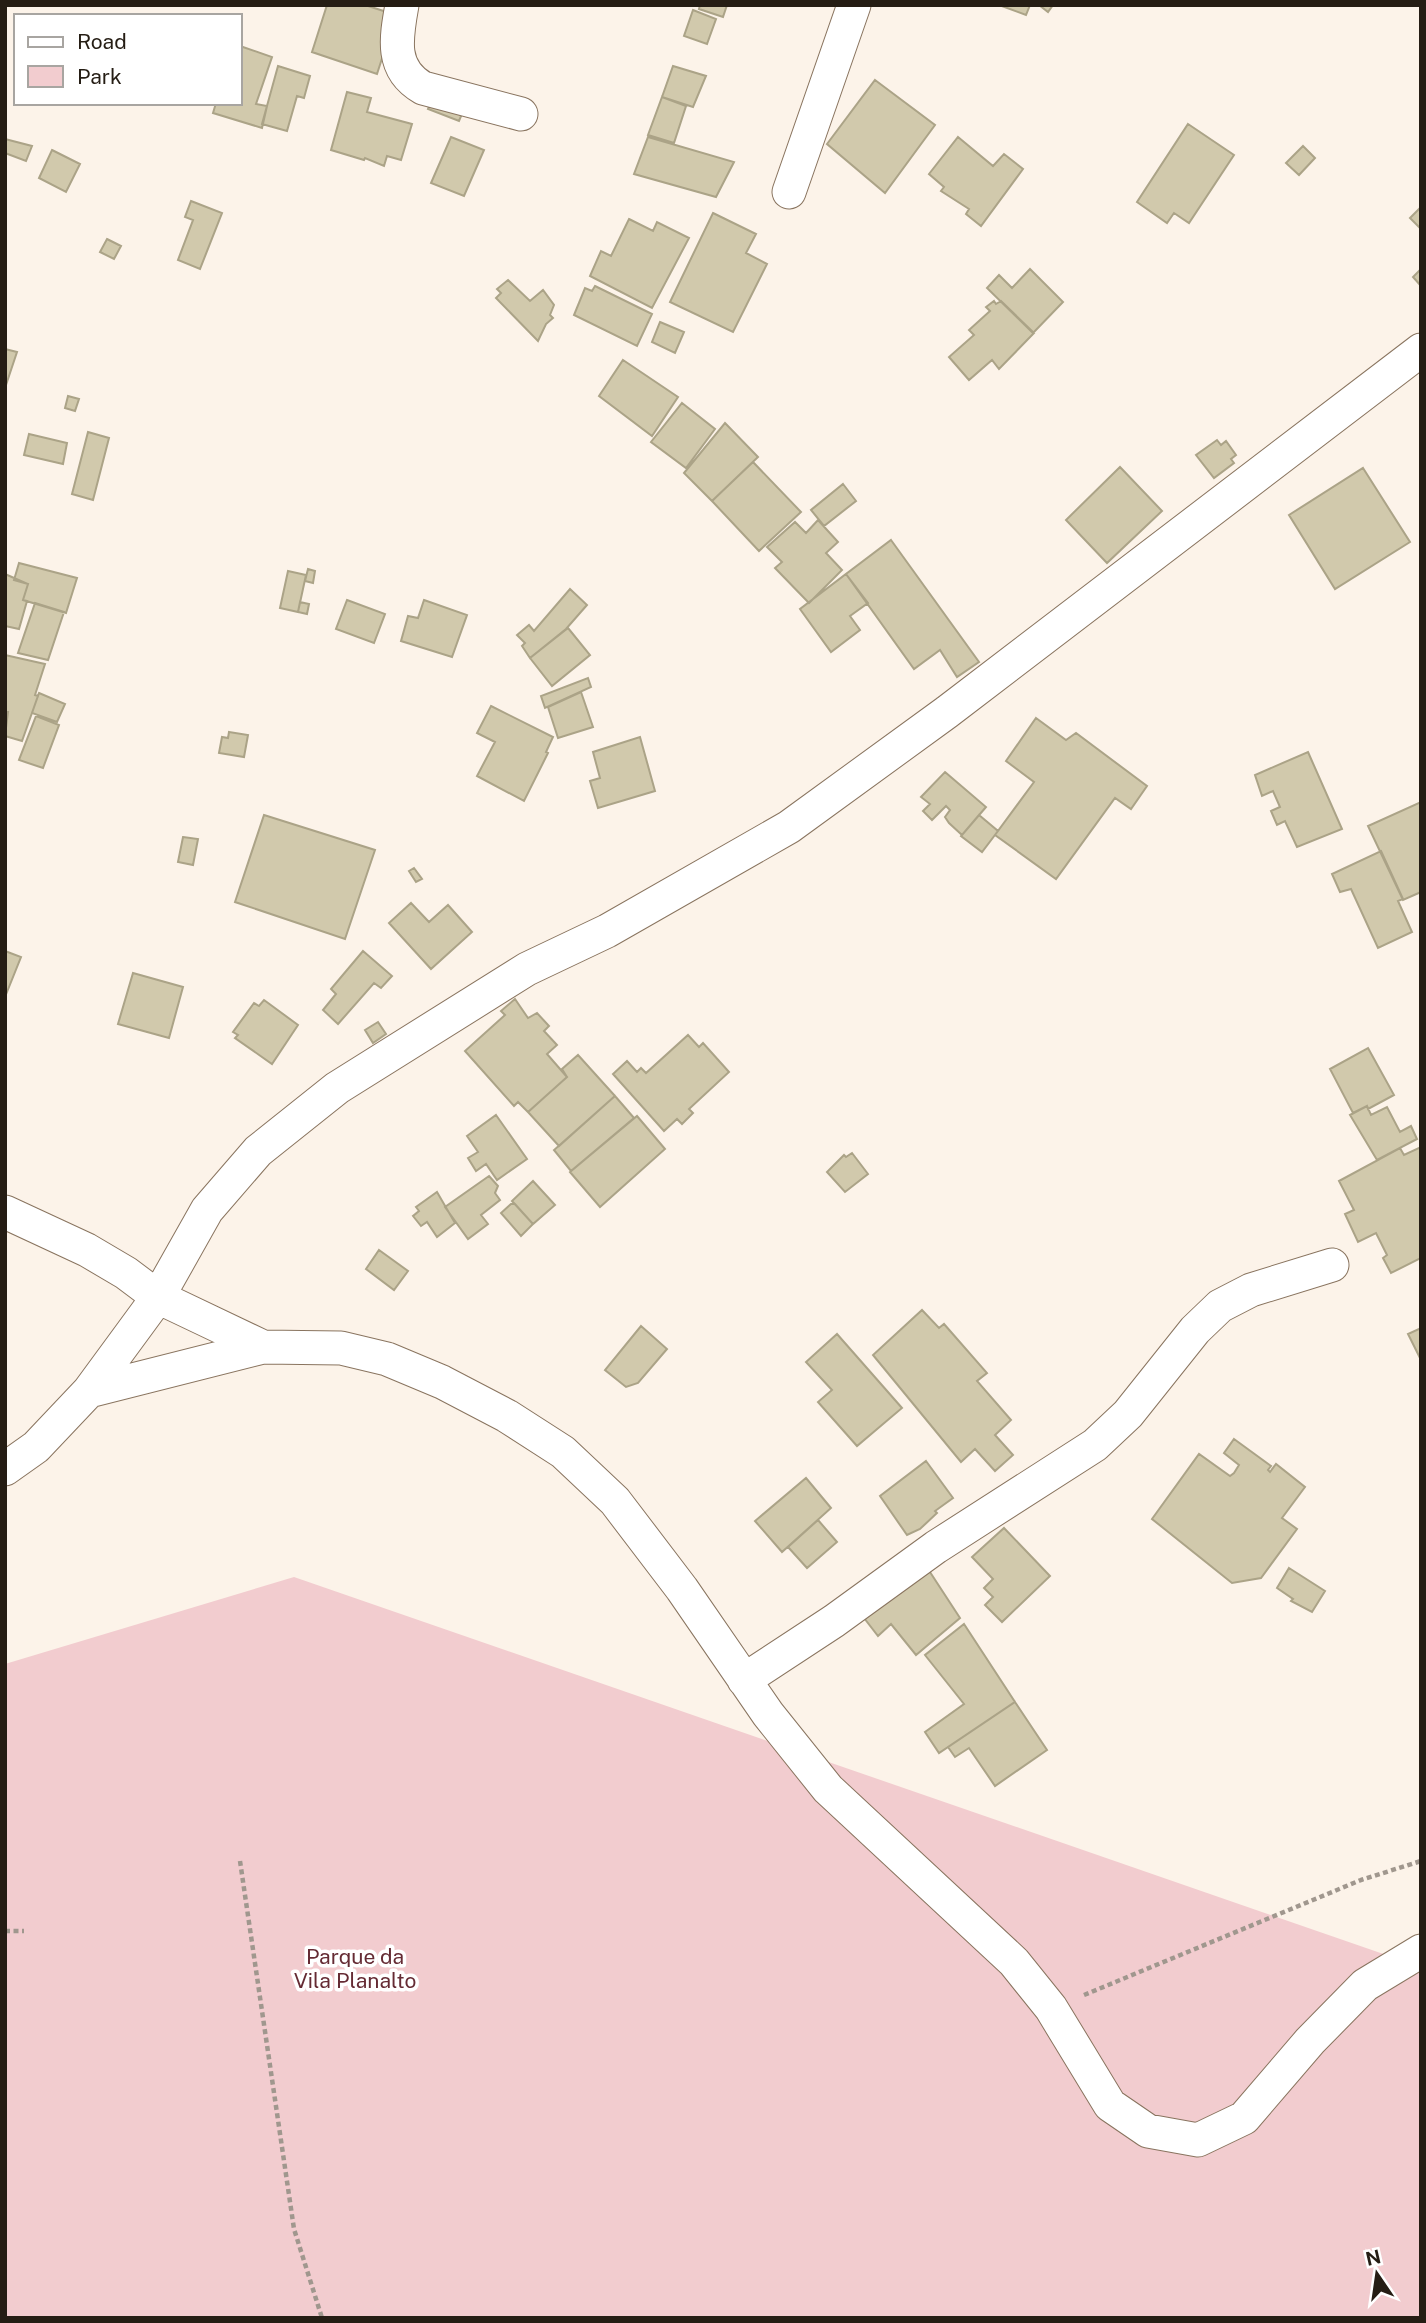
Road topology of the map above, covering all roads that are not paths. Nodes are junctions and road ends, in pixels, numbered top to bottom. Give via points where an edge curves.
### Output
1 (402, 5) edge
2 (854, 5) edge
3 (521, 114) dead end
4 (789, 192) dead end
5 (1421, 350) edge
6 (5, 1212) edge
7 (1332, 1265) dead end
8 (158, 1297) junction
9 (263, 1347) junction
10 (89, 1391) junction
11 (5, 1469) edge
12 (744, 1680) junction
13 (1421, 1951) edge

1 - 3 street via 396,51 410,81
2 - 4 street
5 - 8 street via 789,827 607,931 527,969 337,1088 258,1151 207,1210
6 - 8 street via 87,1250
7 - 12 street via 1251,1290 1220,1306 1128,1414 1094,1445
8 - 9 street
8 - 10 street
9 - 10 street
9 - 12 street via 341,1348 387,1359 507,1416 563,1452 615,1501
10 - 11 street via 36,1447
12 - 13 street via 828,1789 1014,1962 1051,2008 1110,2105 1148,2131 1198,2140 1244,2118 1365,1985

